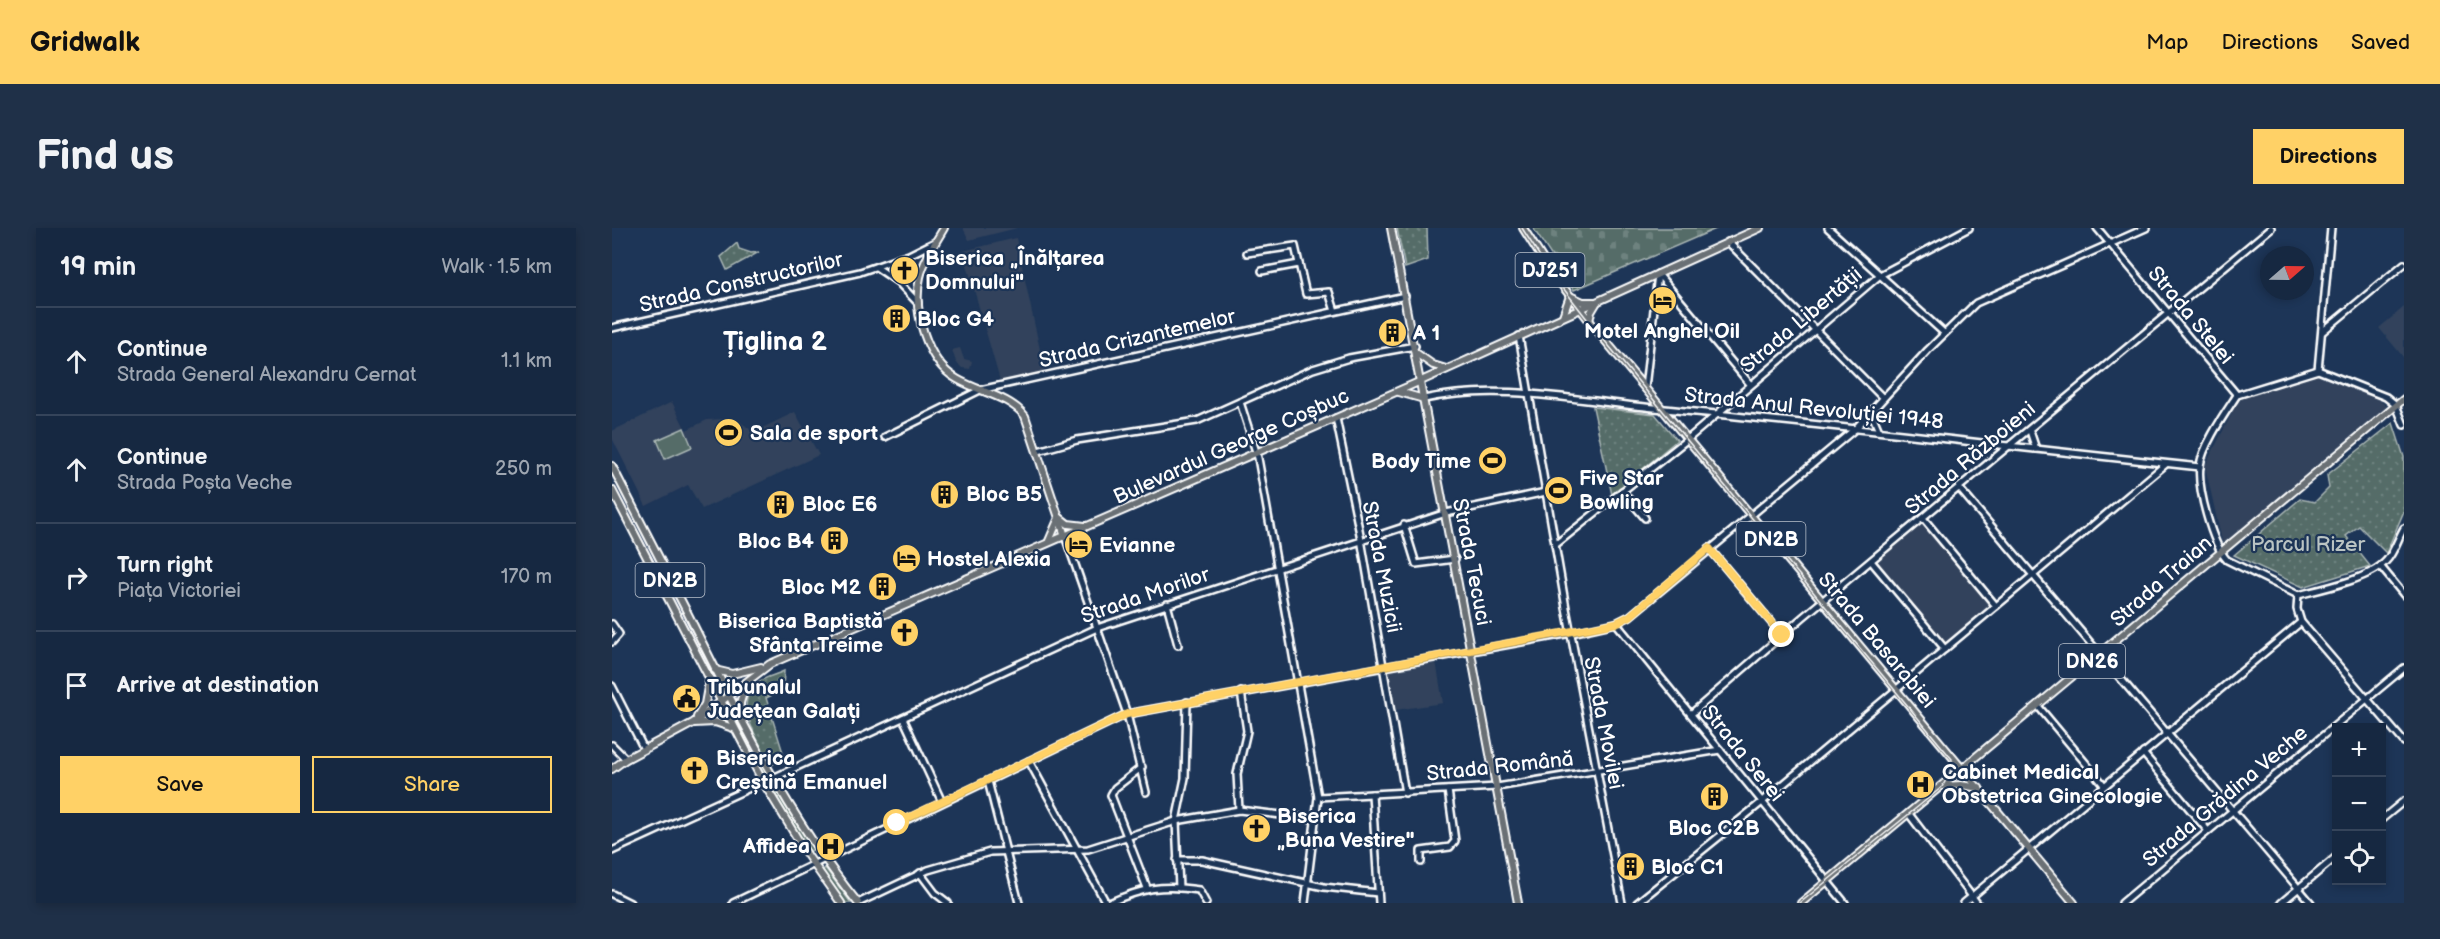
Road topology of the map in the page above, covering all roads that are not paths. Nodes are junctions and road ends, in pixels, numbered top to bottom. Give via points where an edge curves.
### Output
1 (944, 228) edge
2 (1391, 228) edge
3 (1523, 228) edge
4 (1760, 228) edge
5 (1828, 228) edge
6 (1969, 228) edge
7 (2097, 228) edge
8 (2146, 228) edge
9 (2271, 228) edge
10 (2331, 228) edge
11 (936, 241) junction
12 (1728, 242) junction
13 (2110, 244) junction
14 (1247, 253) dead end
15 (1299, 264) junction
16 (2404, 264) edge
17 (876, 267) junction
18 (1262, 271) dead end
19 (1658, 274) junction
20 (1880, 275) junction
21 (1405, 296) junction
22 (1570, 296) junction
23 (1597, 302) junction
24 (918, 303) junction
25 (1580, 309) junction
26 (1335, 310) junction
27 (2168, 313) junction
28 (1562, 318) junction
29 (1589, 321) junction
30 (612, 328) edge
31 (1814, 330) junction
32 (2322, 332) junction
33 (1944, 333) junction
34 (1519, 336) junction
35 (1415, 346) junction
36 (1416, 353) junction
37 (1447, 369) junction
38 (2318, 370) junction
39 (1421, 381) junction
40 (1750, 384) junction
41 (1645, 388) junction
42 (980, 390) junction
43 (1395, 392) junction
44 (1529, 394) junction
45 (2237, 395) junction
46 (1883, 398) junction
47 (1424, 399) junction
48 (2404, 399) edge
49 (1240, 402) junction
50 (2396, 405) junction
51 (1662, 409) junction
52 (1871, 411) junction
53 (1718, 412) junction
54 (1336, 418) junction
55 (2404, 424) edge
56 (1855, 429) junction
57 (1879, 431) junction
58 (2030, 431) junction
59 (885, 437) dead end
60 (1688, 438) junction
61 (2011, 446) junction
62 (2036, 449) junction
63 (1038, 452) junction
64 (1257, 453) junction
65 (2166, 464) junction
66 (612, 466) edge
67 (2200, 467) junction
68 (1959, 488) junction
69 (612, 490) edge
70 (1622, 491) junction
71 (1546, 492) junction
72 (1446, 513) junction
73 (1751, 514) junction
74 (1059, 517) junction
75 (1645, 518) dead end
76 (1923, 518) junction
77 (1404, 525) junction
78 (1088, 526) junction
79 (2404, 528) edge
80 (1065, 536) junction
81 (1361, 539) junction
82 (1047, 543) junction
83 (1555, 545) junction
84 (1709, 548) junction
85 (2220, 552) junction
86 (1455, 559) junction
87 (1872, 561) junction
88 (2381, 567) junction
89 (1278, 569) junction
90 (2033, 575) junction
91 (2298, 595) junction
92 (2404, 595) edge
93 (1823, 601) junction
94 (1167, 604) junction
95 (1996, 606) junction
96 (2301, 622) junction
97 (1616, 623) junction
98 (612, 624) edge
99 (1097, 628) junction
100 (1570, 633) junction
101 (1782, 635) junction
102 (612, 642) edge
103 (1178, 645) dead end
104 (1945, 649) junction
105 (1472, 651) junction
106 (2100, 654) junction
107 (770, 664) junction
108 (1384, 666) junction
109 (2404, 668) edge
110 (715, 670) junction
111 (709, 680) junction
112 (747, 680) junction
113 (1298, 681) junction
114 (612, 686) edge
115 (1897, 689) junction
116 (1241, 692) junction
117 (728, 696) junction
118 (2367, 699) junction
119 (721, 702) junction
120 (1187, 702) junction
121 (2038, 706) junction
122 (1127, 714) junction
123 (1691, 714) junction
124 (903, 718) junction
125 (693, 723) junction
126 (742, 723) junction
127 (734, 729) junction
128 (2167, 733) junction
129 (2404, 742) edge
130 (612, 746) edge
131 (644, 749) junction
132 (1720, 750) junction
133 (2143, 753) junction
134 (626, 759) junction
135 (1029, 760) junction
136 (1142, 767) junction
137 (1962, 768) junction
138 (612, 769) edge
139 (1597, 771) junction
140 (773, 778) junction
141 (988, 781) junction
142 (763, 782) junction
143 (2104, 785) junction
144 (1942, 787) junction
145 (1497, 788) junction
146 (1979, 788) junction
147 (1448, 790) junction
148 (1146, 792) dead end
149 (1405, 793) junction
150 (1372, 794) junction
151 (1318, 797) junction
152 (2404, 801) edge
153 (942, 802) junction
154 (1762, 802) junction
155 (1239, 810) junction
156 (2232, 811) junction
157 (1909, 814) junction
158 (2386, 816) edge
159 (1315, 819) junction
160 (1176, 821) junction
161 (2208, 831) junction
162 (1130, 838) junction
163 (1077, 848) junction
164 (2028, 848) junction
165 (1005, 850) junction
166 (612, 851) edge
167 (824, 858) junction
168 (1177, 860) junction
169 (2332, 861) edge
170 (1421, 862) dead end
171 (813, 863) junction
172 (920, 873) junction
173 (1827, 882) junction
174 (1306, 884) junction
175 (1147, 888) junction
176 (1179, 888) junction
177 (2299, 888) junction
178 (1378, 893) junction
179 (612, 894) edge
180 (1973, 895) junction
181 (630, 903) edge
182 (733, 903) edge
183 (841, 903) edge
184 (858, 903) edge
185 (948, 903) edge
186 (1019, 903) edge
187 (1107, 903) edge
188 (1206, 903) edge
189 (1305, 903) edge
190 (1379, 903) edge
191 (1518, 903) edge
192 (1622, 903) edge
193 (1637, 903) edge
194 (1801, 903) edge
195 (1845, 903) edge
196 (1964, 903) edge
197 (1977, 903) edge
198 (2074, 903) edge
199 (2122, 903) edge
200 (2281, 903) edge
201 (2311, 903) edge

1 - 11 main road
2 - 21 main road, Strada Tecuci
3 - 22 main road, Strada Basarabiei / DJ251
4 - 12 main road, Bulevardul George Coșbuc
5 - 20 street
6 - 20 street, Strada Libertății
7 - 13 street, Strada Stelei
8 - 13 street
9 - 27 street, Strada Războieni
10 - 32 street
11 - 17 street, Strada Constructorilor via 916,253
11 - 24 main road via 922,270
12 - 19 main road, Bulevardul George Coșbuc
12 - 31 street
13 - 27 street, Strada Stelei
13 - 33 street via 1976,303
14 - 15 street via 1295,246
15 - 18 street
15 - 26 street via 1306,294 1329,292
16 - 32 street
17 - 24 street
17 - 30 street, Strada Constructorilor
19 - 23 main road, Bulevardul George Coșbuc
19 - 40 street
19 - 41 street
20 - 31 street, Strada Libertății
20 - 33 street
21 - 26 street, Strada Crizantemelor
21 - 35 main road, Strada Tecuci
22 - 23 main road via 1583,302
22 - 25 main road, Strada Basarabiei / DJ251
22 - 28 main road
23 - 25 main road, Bulevardul George Coșbuc
23 - 29 main road
24 - 42 main road via 936,359 951,376
25 - 28 main road, Bulevardul George Coșbuc
25 - 29 main road, Strada Basarabiei / DN2B
26 - 42 street, Strada Crizantemelor
27 - 45 street, Strada Stelei
27 - 58 street, Strada Războieni
28 - 34 main road, Bulevardul George Coșbuc
29 - 41 main road, Strada Basarabiei / DN2B
31 - 40 street, Strada Libertății
31 - 46 street
32 - 38 street
33 - 46 street
34 - 37 main road, Bulevardul George Coșbuc
34 - 44 street, Strada Movilei
35 - 36 main road, Strada Tecuci
35 - 49 street via 1324,365
36 - 37 main road
36 - 39 main road, Strada Tecuci
37 - 39 main road, Bulevardul George Coșbuc
38 - 45 street
38 - 50 street via 2371,389
39 - 43 main road, Bulevardul George Coșbuc
39 - 47 main road, Strada Tecuci
40 - 53 street, Strada Libertății
41 - 51 main road, Strada Basarabiei / DN2B
42 - 59 street, Strada Crizantemelor
42 - 63 main road via 1013,404 1021,412
43 - 47 main road
43 - 54 main road, Bulevardul George Coșbuc
44 - 47 street, Strada Anul Revoluției 1948 via 1475,390
44 - 51 street, Strada Anul Revoluției 1948
44 - 71 street, Strada Movilei
45 - 67 street
46 - 52 street
47 - 72 main road, Strada Tecuci
48 - 50 main road, Strada Traian / DN26
49 - 63 street via 1189,423 1086,439
49 - 64 street
50 - 55 street
50 - 85 main road, Strada Traian / DN26
51 - 53 street, Strada Anul Revoluției 1948
51 - 60 main road, Strada Basarabiei / DN2B
52 - 56 street
52 - 57 street
53 - 56 street, Strada Anul Revoluției 1948
53 - 60 street, Strada Libertății
54 - 64 main road, Bulevardul George Coșbuc
54 - 81 street, Strada Muzicii
56 - 57 street, Strada Anul Revoluției 1948
56 - 73 street
57 - 61 street, Strada Anul Revoluției 1948
58 - 61 street, Strada Războieni
58 - 62 street
60 - 70 street, Strada Libertății
60 - 73 main road, Strada Basarabiei / DN2B
61 - 62 street, Strada Anul Revoluției 1948
61 - 68 street, Strada Războieni
62 - 65 street, Strada Anul Revoluției 1948
63 - 74 main road
64 - 78 main road, Bulevardul George Coșbuc
64 - 89 street
65 - 67 street, Strada Anul Revoluției 1948
65 - 90 street
66 - 110 main road, DN2B
67 - 85 street via 2212,534
68 - 76 street, Strada Războieni
68 - 90 street
69 - 111 main road, DN2B
70 - 75 street
70 - 83 street, Strada Libertății
71 - 72 street, Strada Morilor
71 - 83 street, Strada Movilei
72 - 77 street, Strada Morilor
72 - 86 main road, Strada Tecuci
73 - 84 street
73 - 93 main road, Strada Basarabiei / DN2B
74 - 78 main road via 1068,524
74 - 80 main road
74 - 82 main road
76 - 87 street, Strada Războieni
76 - 95 street
77 - 81 street, Strada Morilor
77 - 86 street via 1416,564
78 - 80 main road, Bulevardul George Coșbuc
79 - 88 street
80 - 82 main road, Bulevardul George Coșbuc
80 - 99 street
81 - 89 street, Strada Morilor
81 - 108 street, Strada Muzicii
82 - 107 main road, Bulevardul George Coșbuc
83 - 100 street, Strada Movilei
84 - 97 street via 1630,616
84 - 101 street
85 - 91 street via 2228,560
85 - 106 main road, Strada Traian / DN26
86 - 105 main road, Strada Tecuci
87 - 93 street, Strada Războieni
87 - 104 street
88 - 91 street
88 - 92 street
89 - 94 street, Strada Morilor
89 - 113 street
90 - 95 street
90 - 106 street
91 - 96 street
93 - 101 street, Strada Războieni
93 - 115 main road, Strada Basarabiei / DN2B
94 - 99 street, Strada Morilor
94 - 103 street
95 - 104 street
96 - 118 street
96 - 128 street
97 - 100 street
97 - 123 street, Strada Serei
98 - 102 street via 619,634
99 - 122 street
99 - 124 street, Strada Morilor
100 - 105 street
100 - 139 street, Strada Movilei
101 - 123 street, Strada Războieni
104 - 115 street
105 - 108 street
105 - 145 main road, Strada Tecuci
106 - 121 main road, Strada Traian / DN26
106 - 128 street
107 - 110 main road via 732,674
107 - 112 main road, Bulevardul George Coșbuc
108 - 113 street
108 - 149 street, Strada Muzicii
109 - 118 street, Strada Grădina Veche
110 - 117 main road, DN2B
111 - 119 main road, DN2B
111 - 125 main road via 705,704
112 - 117 main road, Bulevardul George Coșbuc
112 - 126 main road via 740,703
113 - 116 street
113 - 151 street
114 - 131 street
115 - 137 main road, Strada Basarabiei / DN2B
115 - 154 street
116 - 120 street
116 - 155 street via 1247,731 1237,774
117 - 119 main road, Bulevardul George Coșbuc
117 - 126 main road
118 - 129 street
118 - 156 street, Strada Grădina Veche
119 - 125 main road, Bulevardul George Coșbuc
119 - 127 main road
120 - 122 street
120 - 160 street via 1186,769
121 - 137 main road, Strada Traian / DN26
121 - 143 street
122 - 135 street
122 - 136 street
123 - 132 street, Strada Serei
124 - 140 street, Strada Morilor
124 - 153 street
125 - 127 main road via 715,722
125 - 131 main road, Bulevardul George Coșbuc
126 - 140 main road
127 - 142 main road
128 - 133 street
128 - 156 street
130 - 134 street
131 - 134 main road, Bulevardul George Coșbuc
132 - 139 street, Strada Română
132 - 154 street, Strada Serei
133 - 143 street
133 - 161 street
134 - 138 main road, Bulevardul George Coșbuc
135 - 141 street
135 - 163 street
136 - 148 street
136 - 162 street via 1111,795
137 - 144 main road, Strada Traian
137 - 146 main road, Strada Basarabiei / DN2B
139 - 145 street, Strada Română
139 - 192 street, Strada Movilei
140 - 167 main road
141 - 153 street
141 - 165 street
142 - 166 street
142 - 171 main road
143 - 164 street
144 - 146 main road
144 - 157 main road, Strada Traian
145 - 147 street, Strada Română
145 - 191 main road, Strada Tecuci
146 - 164 main road, Strada Basarabiei / DN2B
147 - 149 street, Strada Română
147 - 170 street via 1455,841 1449,847 1421,852
149 - 150 street, Strada Română
150 - 151 street, Strada Română
150 - 178 street
151 - 159 street
152 - 158 street
153 - 167 street
154 - 173 street, Strada Serei
154 - 193 street
155 - 159 street
155 - 160 street
156 - 161 street, Strada Grădina Veche
156 - 177 street
157 - 173 main road, Strada Traian
157 - 180 street
159 - 174 street
160 - 162 street
160 - 168 street
161 - 199 street, Strada Grădina Veche
162 - 163 street via 1088,849
162 - 175 street
163 - 165 street
163 - 187 street
164 - 180 street
164 - 198 main road, Strada Basarabiei / DN2B
165 - 172 street via 975,855
165 - 186 street
167 - 171 street
167 - 184 main road
168 - 174 street via 1202,860
168 - 176 street
169 - 177 street
171 - 182 street
171 - 183 main road
172 - 184 street
172 - 185 street
173 - 194 main road, Strada Traian
173 - 195 street, Strada Serei
174 - 178 street
174 - 189 street
175 - 176 street
175 - 187 street
176 - 188 street via 1199,890
177 - 200 street
177 - 201 street
178 - 190 street
179 - 181 street
180 - 196 street
180 - 197 street

